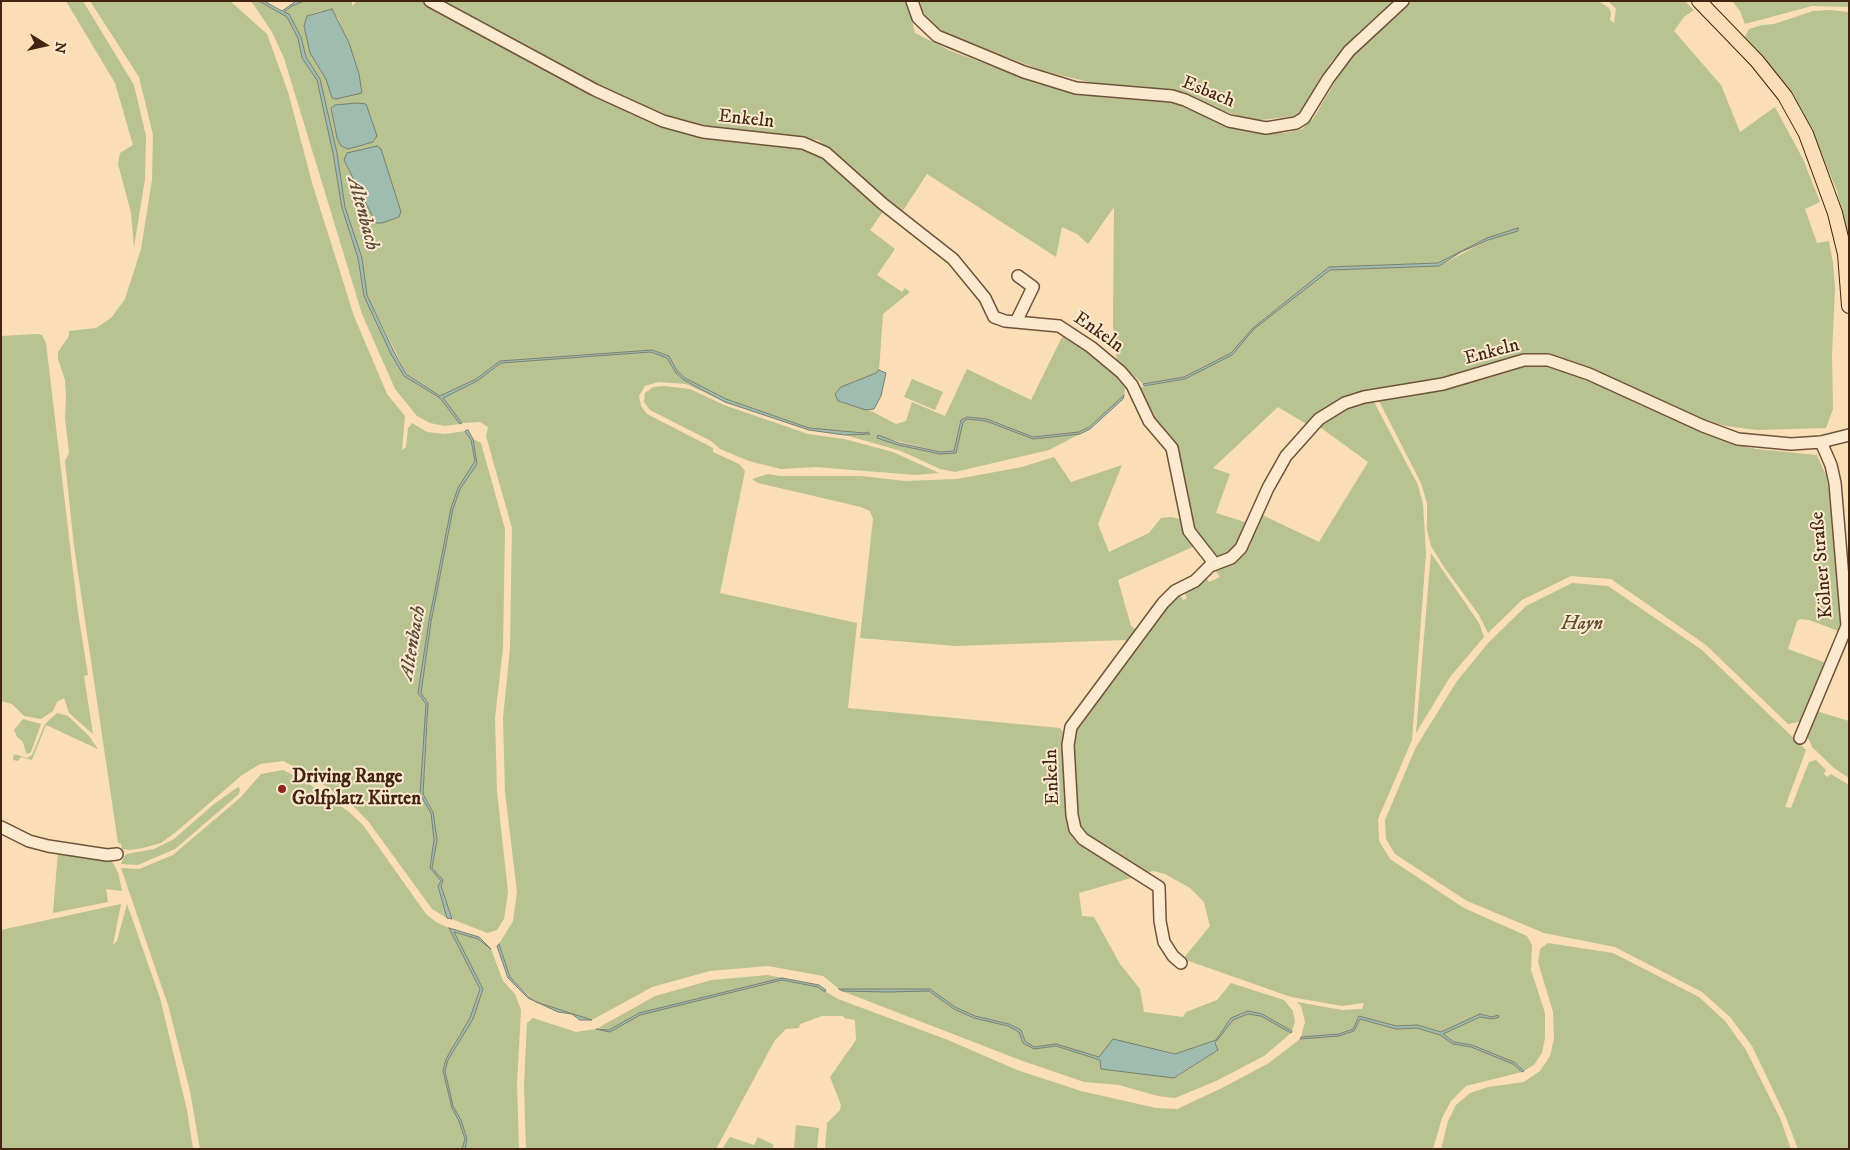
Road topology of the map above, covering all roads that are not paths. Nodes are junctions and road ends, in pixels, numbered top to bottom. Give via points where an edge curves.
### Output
1 (430, 1) edge
2 (912, 1) edge
3 (1403, 1) edge
4 (1699, 1) edge
5 (1018, 276) dead end
6 (1849, 306) edge
7 (1016, 322) junction
8 (1849, 435) edge
9 (1821, 442) junction
10 (1214, 563) junction
11 (1800, 738) dead end
12 (1, 828) edge
13 (117, 854) dead end
14 (1181, 963) dead end

1 - 7 street, Enkeln via 595,90 664,121 703,132 803,143 822,150 953,259 985,298 994,317
2 - 3 street, Esbach via 918,18 937,36 1024,72 1076,88 1172,96 1229,121 1266,128 1296,124 1304,118 1336,66
4 - 6 main road via 1757,61 1785,96 1806,134 1835,213 1845,254
5 - 7 street via 1034,287
7 - 10 street, Enkeln via 1059,326 1103,356 1125,376 1146,417 1174,453 1189,531
8 - 9 street, Enkeln
9 - 10 street, Enkeln via 1780,444 1738,439 1574,369 1548,360 1524,360 1442,384 1353,400 1327,413 1286,456 1241,548 1231,558
9 - 11 street, Kölner Straße via 1835,482 1847,626
10 - 14 street, Enkeln via 1195,581 1175,591 1163,604 1076,718 1068,745 1075,829 1083,839 1159,888 1164,942
12 - 13 street via 48,846

